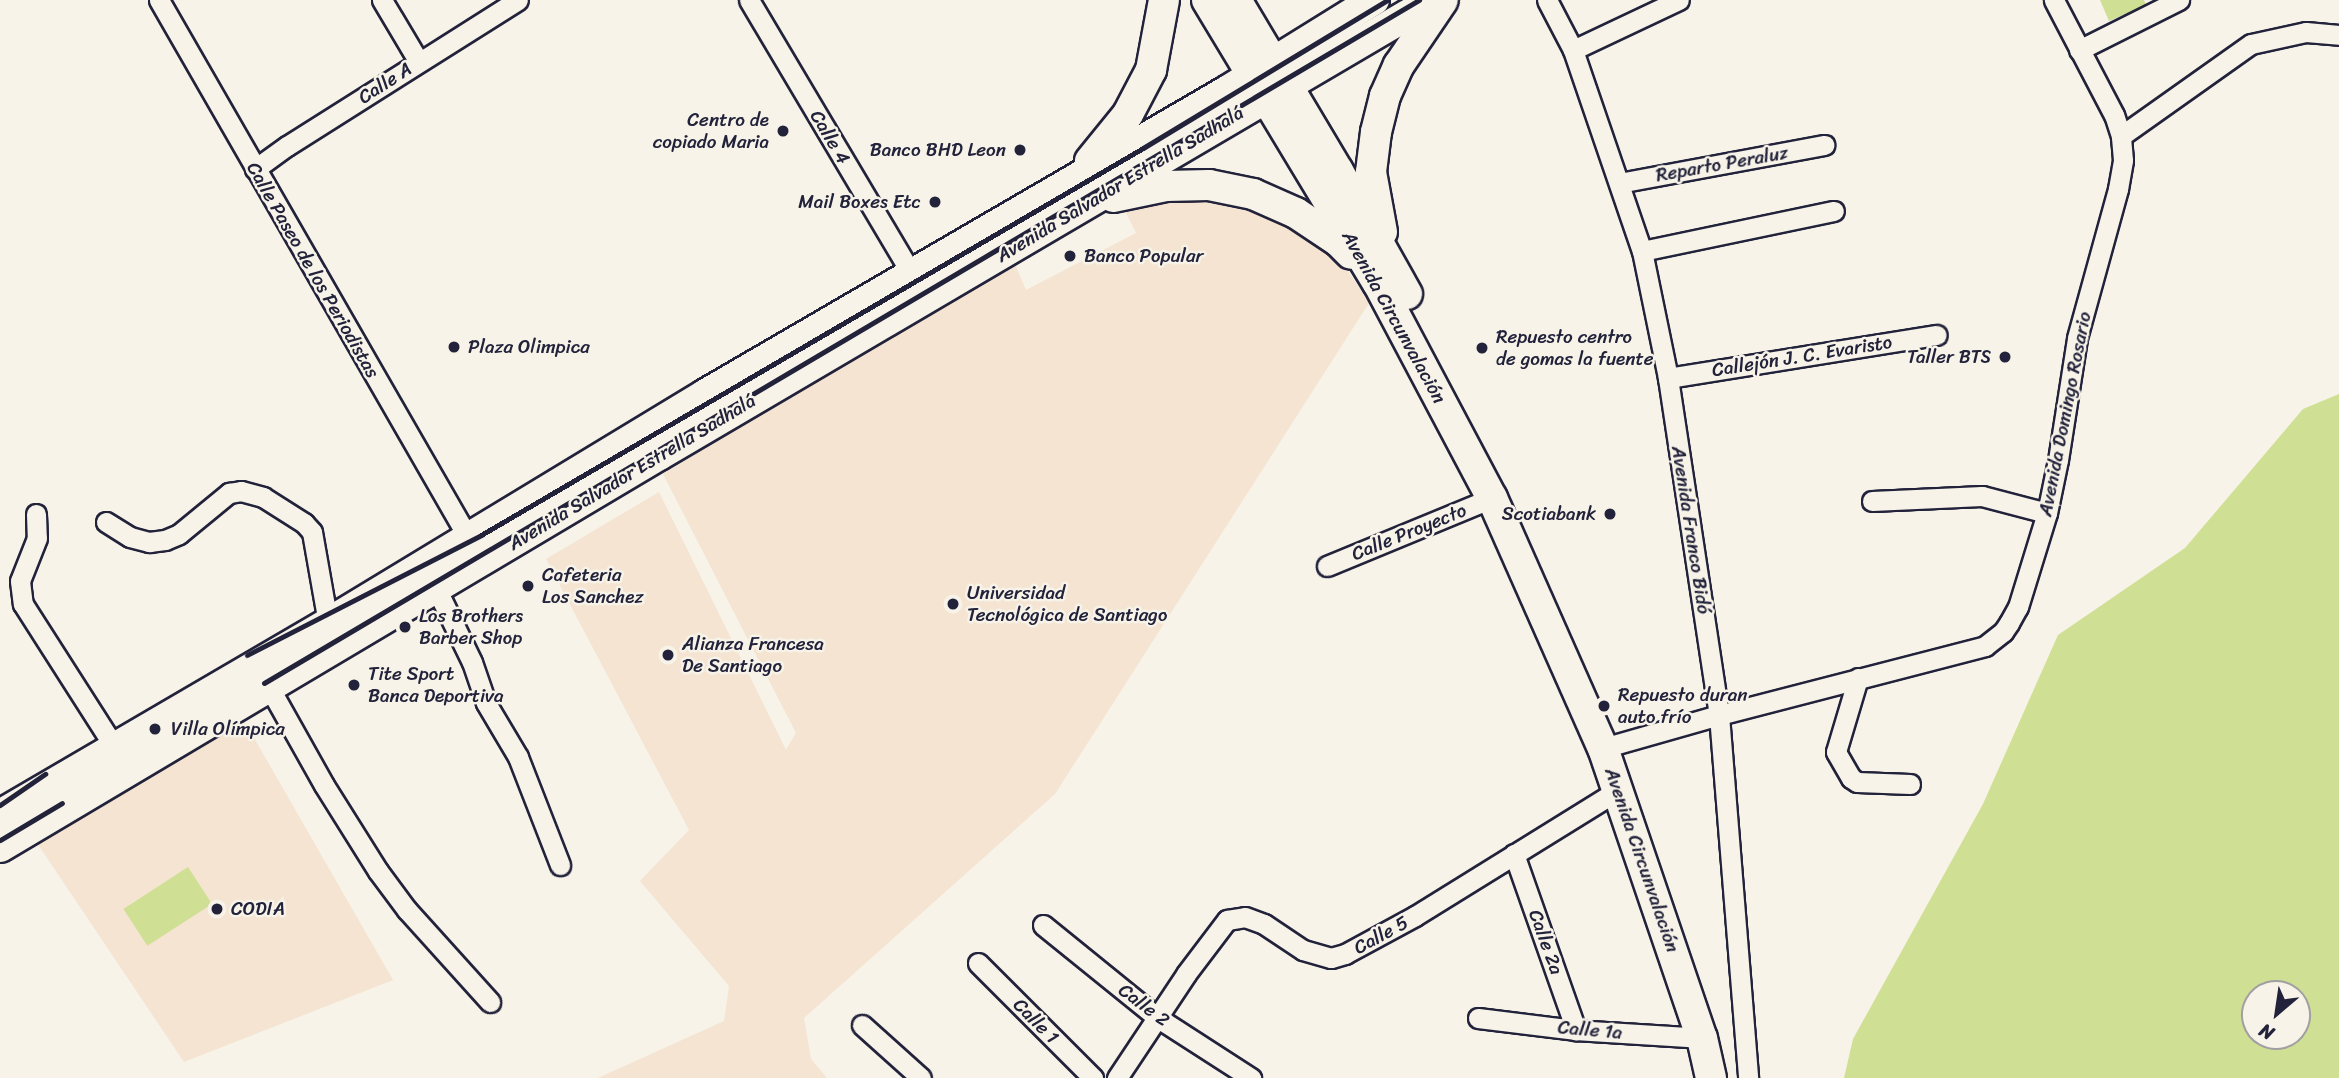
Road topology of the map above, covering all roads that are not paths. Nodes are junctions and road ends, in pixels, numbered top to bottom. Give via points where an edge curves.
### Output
1 (159, 0) edge
2 (382, 0) edge
3 (518, 0) edge
4 (749, 0) edge
5 (1164, 0) edge
6 (1207, 0) edge
7 (1236, 0) edge
8 (1374, 0) edge
9 (1433, 0) edge
10 (1443, 0) edge
11 (1547, 0) edge
12 (1679, 0) edge
13 (2054, 0) edge
14 (2179, 0) edge
15 (2339, 35) edge
16 (1573, 50) junction
17 (2079, 50) junction
18 (419, 62) junction
19 (1269, 79) junction
20 (2121, 136) junction
21 (1825, 145) dead end
22 (255, 169) junction
23 (1619, 183) junction
24 (1078, 193) junction
25 (1834, 211) dead end
26 (1642, 251) junction
27 (912, 274) junction
28 (1386, 278) junction
29 (1937, 335) dead end
30 (1668, 378) junction
31 (1492, 498) junction
32 (1872, 501) dead end
33 (2047, 513) junction
34 (36, 514) dead end
35 (106, 522) dead end
36 (468, 539) junction
37 (1327, 566) dead end
38 (436, 588) junction
39 (328, 623) junction
40 (1560, 646) junction
41 (1858, 678) junction
42 (269, 687) junction
43 (1719, 715) junction
44 (115, 748) junction
45 (1604, 748) junction
46 (1910, 784) dead end
47 (1618, 790) junction
48 (0, 815) edge
49 (0, 848) edge
50 (1514, 854) junction
51 (560, 865) dead end
52 (1043, 925) dead end
53 (978, 963) dead end
54 (490, 1002) dead end
55 (1158, 1018) junction
56 (1478, 1018) dead end
57 (862, 1025) dead end
58 (1576, 1030) junction
59 (1702, 1038) junction
60 (921, 1078) edge
61 (1093, 1078) edge
62 (1117, 1078) edge
63 (1251, 1078) edge
64 (1711, 1078) edge
65 (1748, 1078) edge

1 - 22 street, Calle Paseo de los Periodistas
2 - 18 street
3 - 18 street, Calle A
4 - 27 street, Calle 4
5 - 24 main road via 1151,70
6 - 19 main road, Avenida Circunvalación
7 - 19 main road, Avenida Circunvalación
8 - 19 main road
9 - 19 main road
10 - 28 main road via 1399,65 1376,131 1371,172
11 - 16 street, Avenida Franco Bidó
12 - 16 street
13 - 17 street, Avenida Domingo Rosario
14 - 17 street
15 - 20 street via 2306,32 2251,44
16 - 23 street, Avenida Franco Bidó
17 - 20 street, Avenida Domingo Rosario
18 - 22 street, Calle A
19 - 24 main road, Avenida Salvador Estrella Sadhalá
19 - 28 main road, Avenida Circunvalación
20 - 33 street, Avenida Domingo Rosario via 2118,189 2077,338
21 - 23 street, Reparto Peraluz
22 - 36 street, Calle Paseo de los Periodistas
23 - 26 street, Avenida Franco Bidó
24 - 27 main road, Avenida Salvador Estrella Sadhalá
24 - 28 main road via 1209,185 1253,194 1296,213
24 - 38 main road, Avenida Salvador Estrella Sadhalá
25 - 26 street
26 - 30 street, Avenida Franco Bidó
27 - 36 main road, Avenida Salvador Estrella Sadhalá
28 - 31 main road, Avenida Circunvalación
28 - 40 main road, Avenida Circunvalación via 1504,479 1530,542
29 - 30 street, Callejón J. C. Evaristo
30 - 43 street, Avenida Franco Bidó
31 - 37 street, Calle Proyecto
31 - 40 main road, Avenida Circunvalación
32 - 33 street via 1982,496
33 - 41 street, Avenida Domingo Rosario via 2018,607 1995,640
34 - 44 street via 37,538 20,581 23,604
35 - 39 street via 130,537 165,540 229,493 263,497 312,532
36 - 39 main road, Avenida Salvador Estrella Sadhalá
38 - 42 main road, Avenida Salvador Estrella Sadhalá
38 - 51 street via 472,662 485,703 518,757
39 - 44 main road, Avenida Salvador Estrella Sadhalá
40 - 45 main road, Avenida Circunvalación
41 - 43 street, Avenida Domingo Rosario
41 - 46 street via 1836,752 1857,782
42 - 49 main road, Avenida Salvador Estrella Sadhalá
42 - 54 street via 378,871
43 - 45 street, Avenida Domingo Rosario
43 - 65 street, Avenida Franco Bidó
44 - 48 main road, Avenida Salvador Estrella Sadhalá
45 - 47 main road, Avenida Circunvalación
47 - 50 street, Calle 5
47 - 59 main road, Avenida Circunvalación
50 - 55 street, Calle 5 via 1415,916 1331,958 1303,950 1245,917 1227,920
50 - 58 street, Calle 2a
52 - 55 street, Calle 2
53 - 61 street, Calle 1
55 - 62 street, Calle 5
55 - 63 street, Calle 2
56 - 58 street, Calle 1a
57 - 60 street
58 - 59 street, Calle 1a
59 - 64 main road, Avenida Circunvalación

